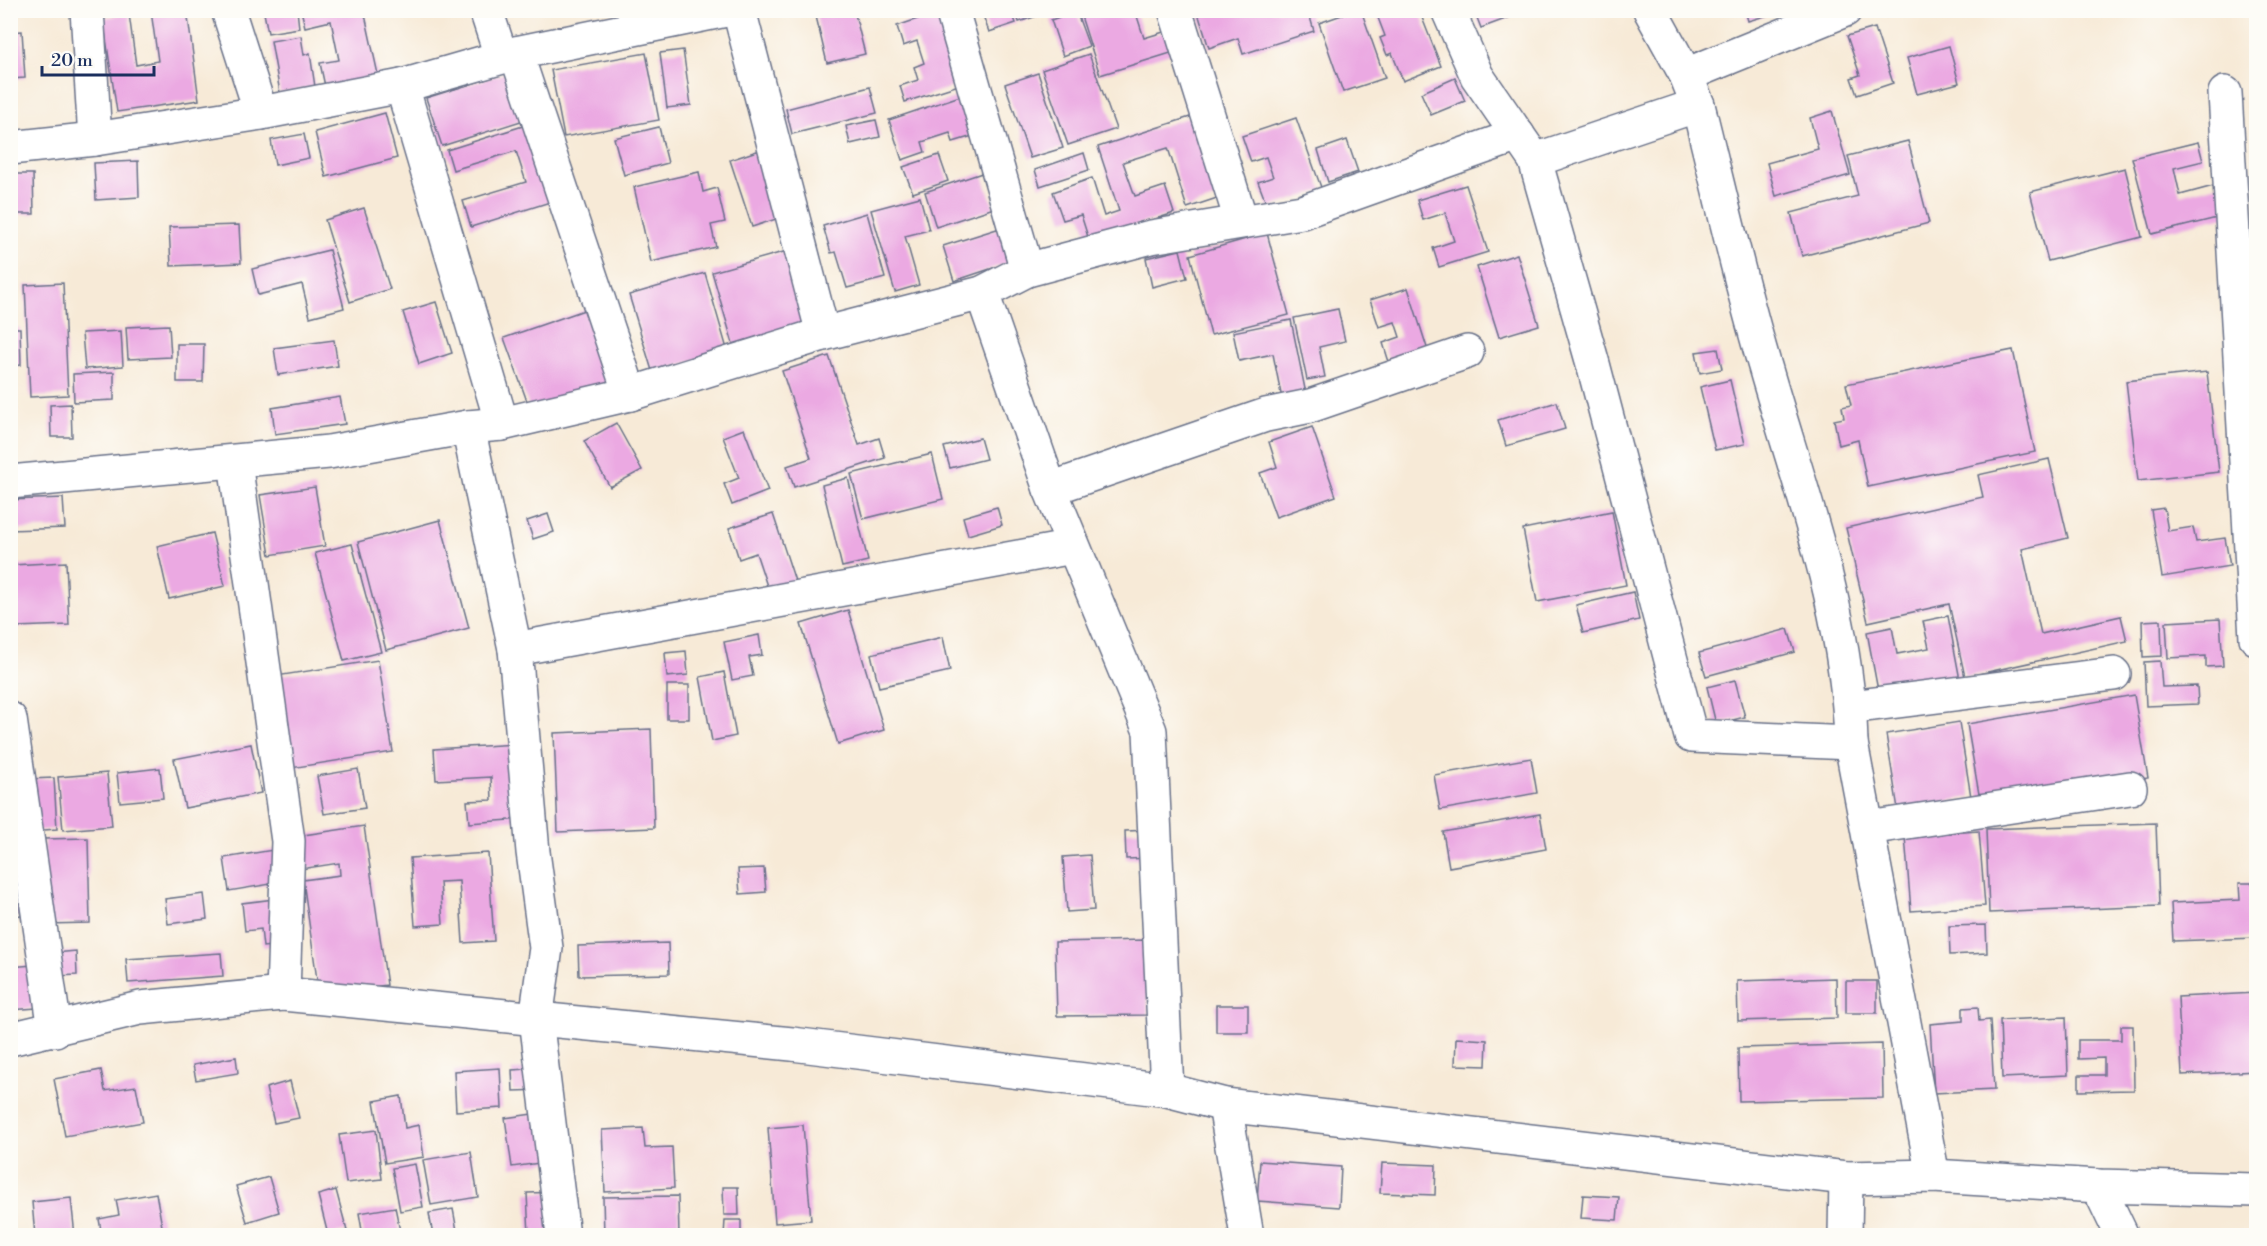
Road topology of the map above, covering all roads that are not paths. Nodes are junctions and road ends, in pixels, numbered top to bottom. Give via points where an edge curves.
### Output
1 (87, 10) edge
2 (228, 10) edge
3 (486, 10) edge
4 (952, 10) edge
5 (1175, 10) edge
6 (1448, 10) edge
7 (1650, 10) edge
8 (1845, 10) edge
9 (721, 12) edge
10 (508, 55) junction
11 (1686, 75) junction
12 (402, 86) junction
13 (2225, 93) dead end
14 (1698, 105) junction
15 (261, 113) junction
16 (95, 139) junction
17 (1526, 147) junction
18 (10, 148) edge
19 (1241, 220) junction
20 (1027, 270) junction
21 (982, 293) junction
22 (823, 334) junction
23 (1467, 352) dead end
24 (630, 394) junction
25 (502, 424) junction
26 (468, 427) junction
27 (235, 462) junction
28 (10, 482) edge
29 (1050, 489) junction
30 (1073, 547) junction
31 (2256, 638) edge
32 (515, 649) junction
33 (2114, 674) dead end
34 (1850, 707) junction
35 (10, 718) edge
36 (1851, 742) junction
37 (2130, 788) dead end
38 (1868, 828) junction
39 (283, 994) junction
40 (536, 1019) junction
41 (55, 1030) junction
42 (10, 1039) edge
43 (1167, 1090) junction
44 (1225, 1105) junction
45 (1933, 1176) junction
46 (1846, 1178) junction
47 (2098, 1186) junction
48 (2256, 1190) edge
49 (563, 1236) edge
50 (1247, 1236) edge
51 (1845, 1236) edge
52 (2122, 1236) edge

1 - 16 street
2 - 15 street
3 - 10 street
4 - 20 street
5 - 19 street
6 - 17 street via 1477,76
7 - 11 street
8 - 11 street
9 - 10 street
9 - 22 street
10 - 12 street
10 - 24 street
11 - 14 street
12 - 15 street
12 - 25 street
13 - 31 street
14 - 17 street
14 - 34 street via 1764,366 1833,601
15 - 16 street
16 - 18 street
17 - 19 street via 1302,212
17 - 36 street via 1593,363 1691,736
19 - 20 street via 1151,237
20 - 21 street
21 - 22 street
21 - 29 street
22 - 24 street
23 - 29 street
24 - 25 street
25 - 26 street
26 - 27 street via 329,452
26 - 32 street
27 - 28 street
27 - 39 street via 288,841
29 - 30 street
30 - 32 street
30 - 43 street via 1150,731
32 - 40 street via 533,852 546,948
33 - 34 street
34 - 36 street
35 - 41 street
36 - 38 street
37 - 38 street
38 - 45 street
39 - 40 street
39 - 41 street via 140,1008
40 - 43 street via 792,1044
40 - 49 street
41 - 42 street
43 - 44 street
44 - 46 street
44 - 50 street
45 - 46 street
45 - 47 street
46 - 51 street
47 - 48 street
47 - 52 street

